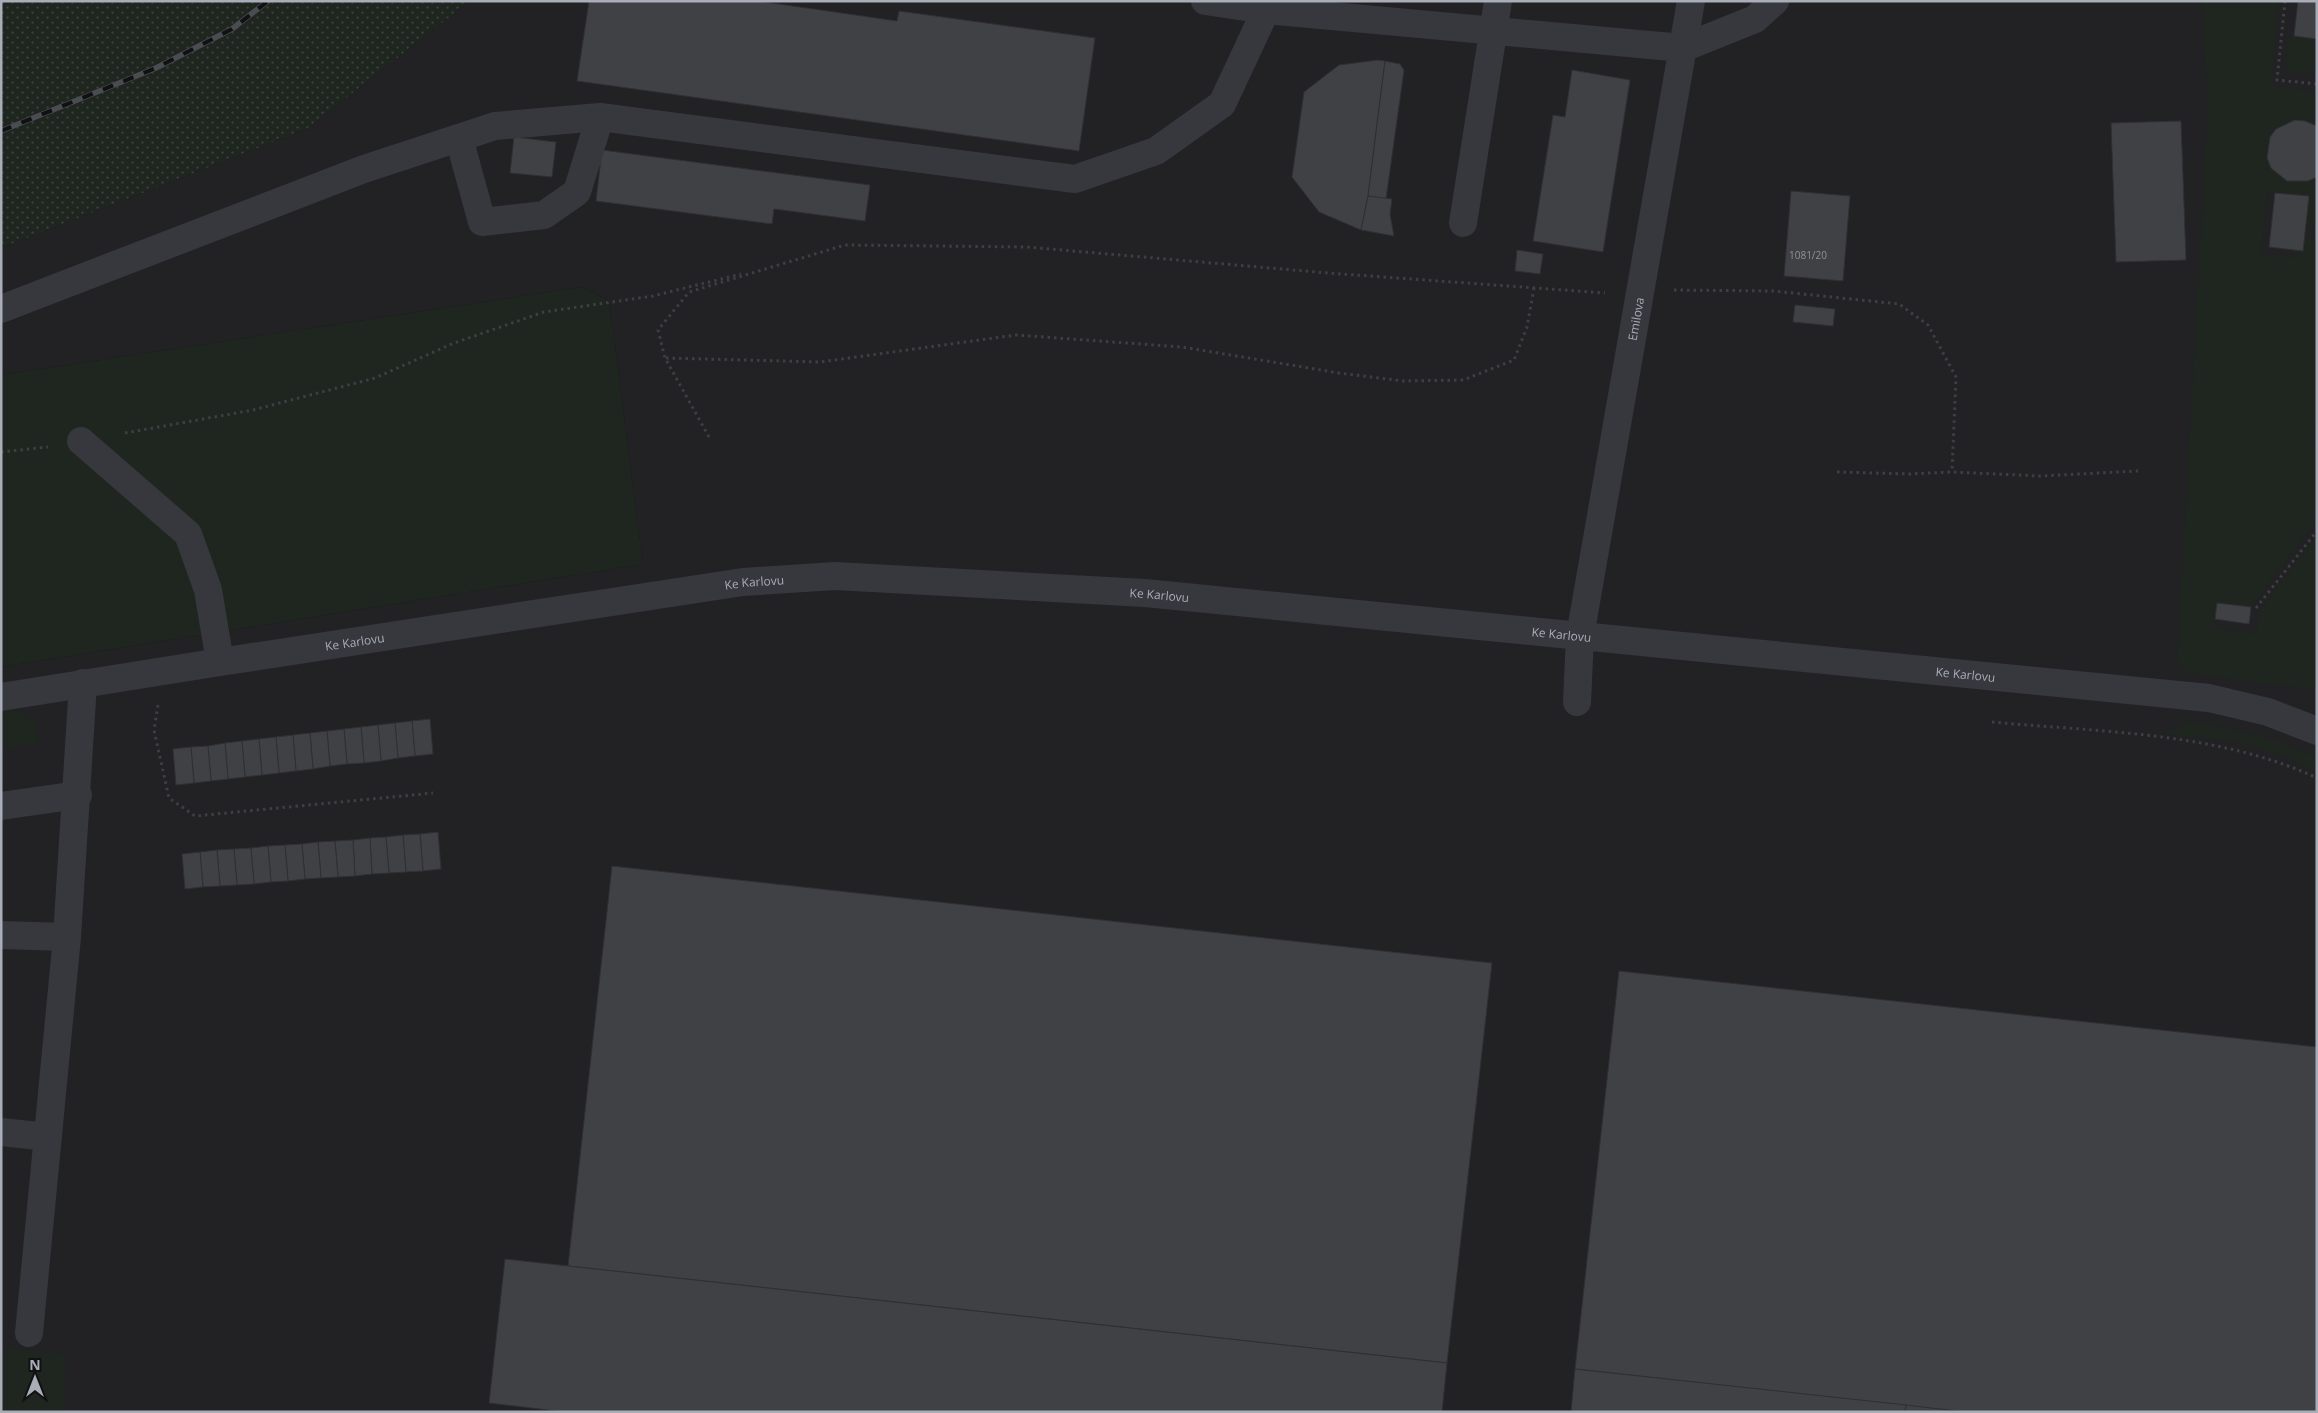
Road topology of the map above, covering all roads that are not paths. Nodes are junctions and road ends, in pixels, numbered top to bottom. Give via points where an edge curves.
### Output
1 (1205, 1) edge
2 (1498, 1) edge
3 (1691, 1) edge
4 (1775, 1) edge
5 (1266, 10) junction
6 (1494, 31) junction
7 (1683, 48) junction
8 (600, 117) junction
9 (459, 138) junction
10 (1464, 224) dead end
11 (1, 309) edge
12 (81, 441) road end
13 (1580, 636) junction
14 (220, 662) junction
15 (83, 684) junction
16 (1, 697) edge
17 (1577, 702) dead end
18 (2317, 731) edge
19 (78, 795) junction
20 (1, 806) edge
21 (1, 935) edge
22 (67, 937) junction
23 (1, 1132) edge
24 (48, 1137) junction
25 (29, 1333) dead end

1 - 5 street
2 - 6 street
3 - 7 street, Emilova
4 - 7 street via 1755,19
5 - 6 street
5 - 8 street via 1222,104 1156,151 1075,179
6 - 7 street
6 - 10 street
7 - 13 street, Emilova
8 - 9 street via 495,126
8 - 9 street via 577,192 544,215 482,222
9 - 11 street via 364,169
12 - 14 street via 188,534 208,590
13 - 14 street, Ke Karlovu via 1145,593 835,576 743,582
13 - 17 street, Emilova
13 - 18 street, Ke Karlovu via 2209,698 2268,712
14 - 15 street, Ke Karlovu
15 - 16 street, Ke Karlovu
15 - 19 street
19 - 20 street
19 - 22 street
21 - 22 street
22 - 24 street
23 - 24 street
24 - 25 street

